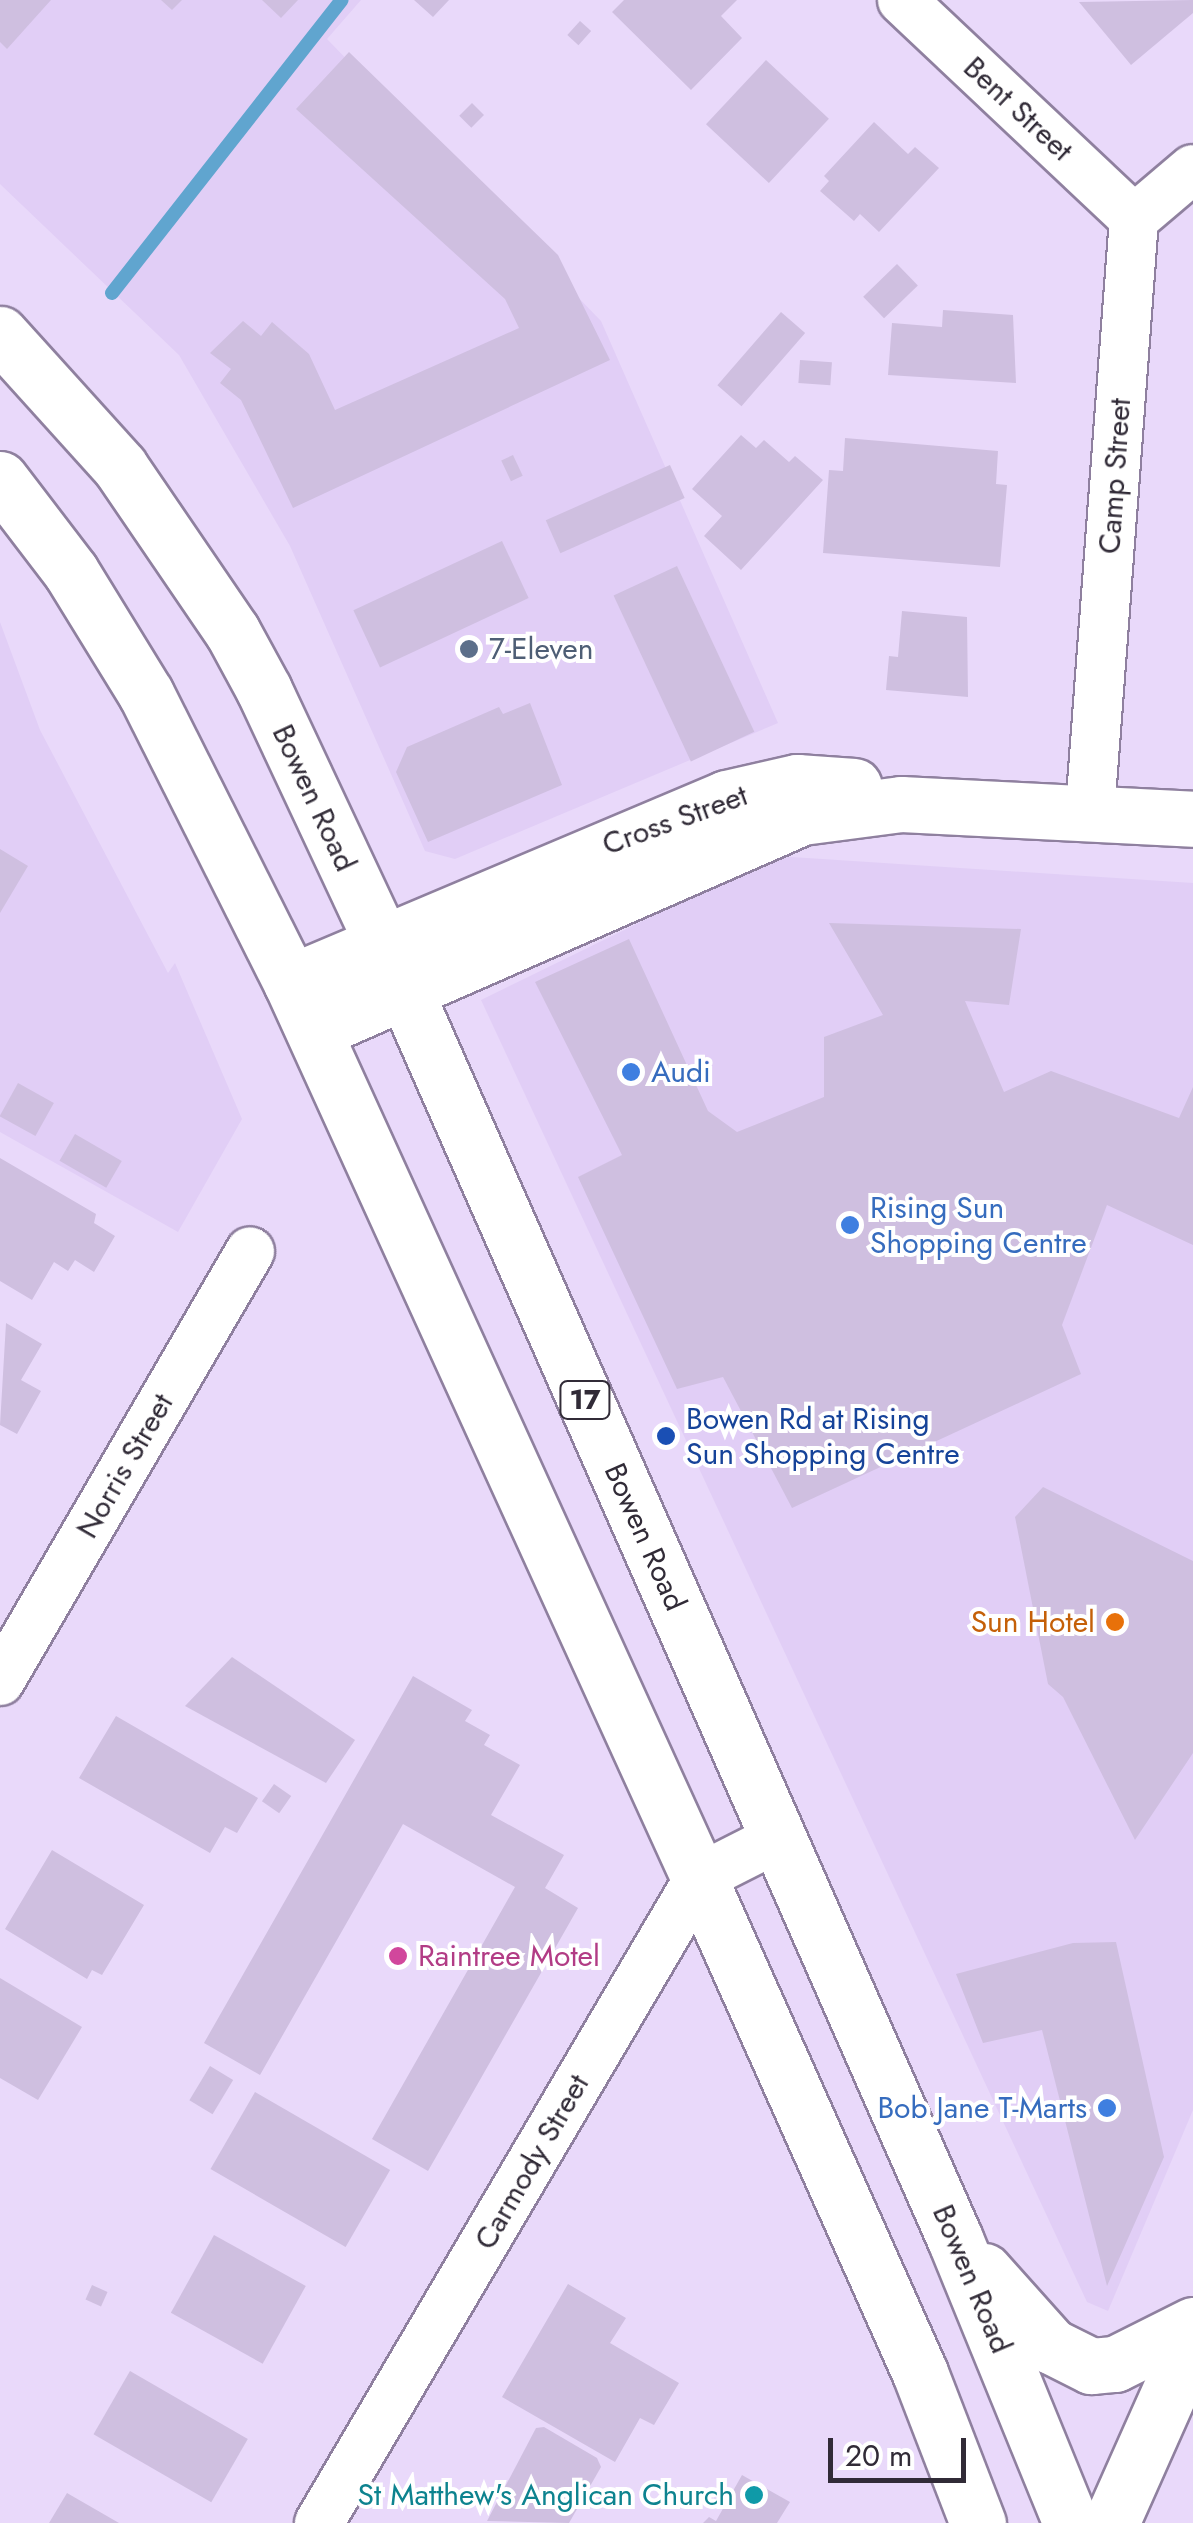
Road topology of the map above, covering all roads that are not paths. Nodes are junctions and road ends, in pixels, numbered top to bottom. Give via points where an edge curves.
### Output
1 (902, 0) edge
2 (1193, 169) edge
3 (1134, 218) junction
4 (0, 334) edge
5 (0, 479) edge
6 (986, 805) junction
7 (1090, 812) junction
8 (1193, 818) edge
9 (381, 941) junction
10 (291, 982) junction
11 (405, 990) junction
12 (314, 1032) junction
13 (250, 1252) dead end
14 (0, 1681) edge
15 (778, 1838) junction
16 (699, 1878) junction
17 (955, 2239) junction
18 (1193, 2325) edge
19 (1193, 2339) edge
20 (320, 2523) edge
21 (978, 2523) edge
22 (1071, 2523) edge
23 (1111, 2523) edge

1 - 3 street, Bent Street
2 - 3 street
3 - 7 street, Camp Street
4 - 9 main road, Bowen Road / 17 via 120,467 232,631
5 - 10 main road via 70,572 146,694
6 - 7 main road, Cross Street
6 - 9 main road, Cross Street via 837,784 776,784 602,846
6 - 11 main road, Cross Street via 864,806 802,817
7 - 8 main road, Cross Street
9 - 10 main road, Cross Street
9 - 11 main road, Bowen Road / 17
10 - 12 main road
11 - 12 main road, Cross Street
11 - 15 main road, Bowen Road / 17
12 - 16 main road
13 - 14 street, Norris Street
15 - 16 street
15 - 17 main road, Bowen Road / 17
16 - 20 street, Carmody Street
16 - 21 main road via 920,2373
17 - 18 main road via 1071,2360 1115,2364
17 - 22 main road, Bowen Road / 17
19 - 23 main road

